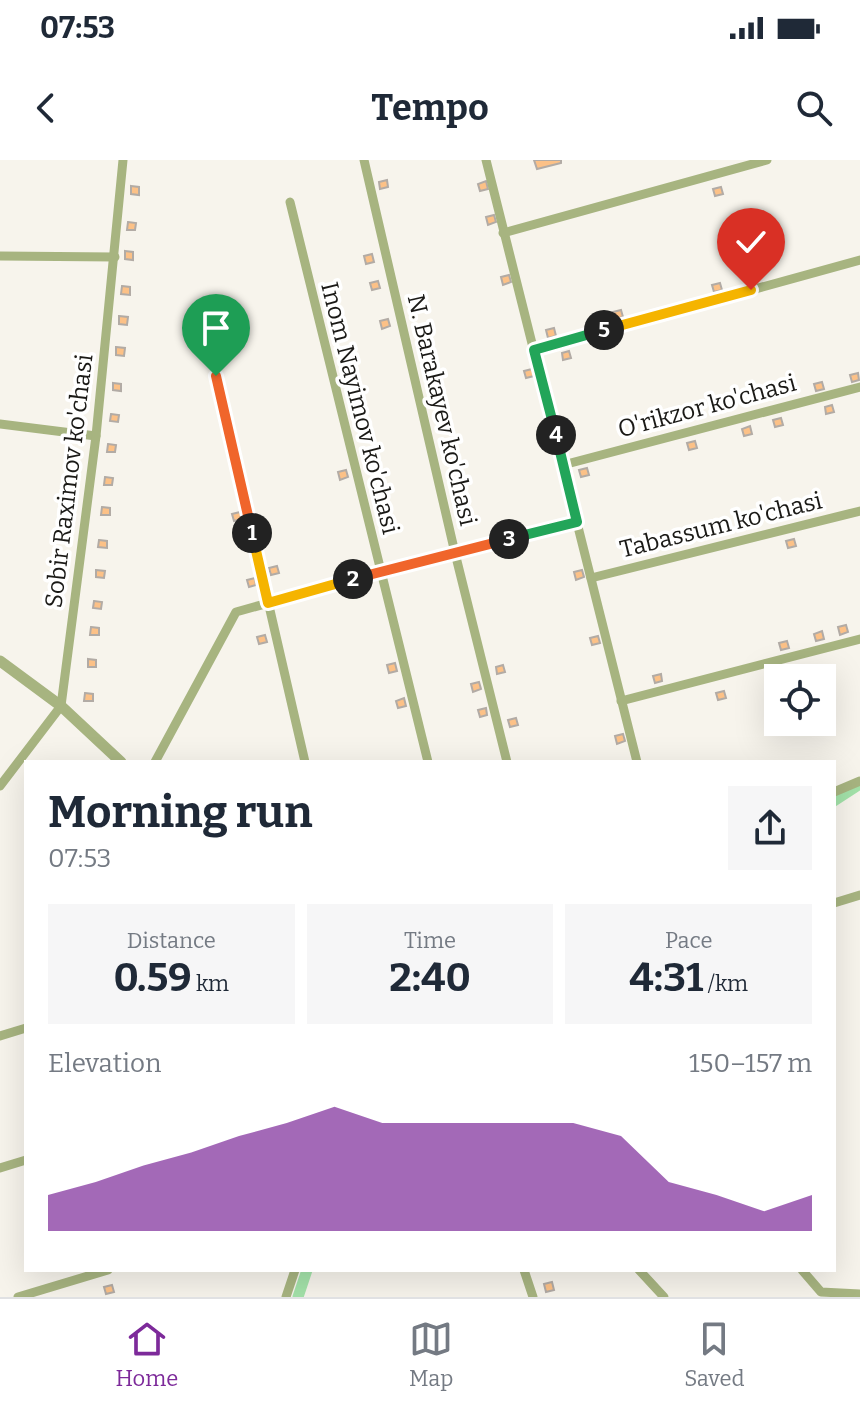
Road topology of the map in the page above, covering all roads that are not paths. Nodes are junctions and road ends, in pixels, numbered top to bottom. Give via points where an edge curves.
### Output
1 (123, 160) edge
2 (364, 160) edge
3 (486, 160) edge
4 (767, 160) edge
5 (290, 202) dead end
6 (503, 233) junction
7 (0, 256) edge
8 (115, 257) junction
9 (860, 260) edge
10 (206, 310) dead end
11 (534, 350) junction
12 (860, 387) edge
13 (0, 424) edge
14 (96, 436) junction
15 (563, 465) junction
16 (860, 511) edge
17 (577, 522) junction
18 (455, 553) junction
19 (380, 572) junction
20 (591, 578) junction
21 (268, 603) junction
22 (860, 639) edge
23 (0, 661) edge
24 (621, 701) junction
25 (61, 706) junction
26 (119, 760) edge
27 (156, 760) edge
28 (305, 760) edge
29 (427, 760) edge
30 (507, 760) edge
31 (636, 760) edge
32 (860, 781) edge
33 (0, 786) edge
34 (836, 791) edge
35 (860, 895) edge
36 (836, 902) edge
37 (24, 1029) edge
38 (0, 1036) edge
39 (24, 1161) edge
40 (0, 1168) edge
41 (101, 1272) edge
42 (294, 1272) edge
43 (525, 1272) edge
44 (641, 1272) edge
45 (804, 1272) edge
46 (860, 1294) edge
47 (18, 1297) edge
48 (286, 1297) edge
49 (533, 1297) edge
50 (664, 1297) edge

1 - 8 street, Sobir Raximov ko'chasi
2 - 18 street, N. Barakayev ko'chasi
3 - 6 street
4 - 6 street
5 - 19 street, Inom Nayimov ko'chasi
6 - 11 street
7 - 8 street
8 - 14 street, Sobir Raximov ko'chasi
9 - 11 street
10 - 21 street
11 - 15 street
12 - 15 street, O'rikzor ko'chasi
13 - 14 street
14 - 25 street, Sobir Raximov ko'chasi
15 - 17 street
16 - 20 street, Tabassum ko'chasi
17 - 18 street
17 - 20 street
18 - 19 street
18 - 30 street, N. Barakayev ko'chasi
19 - 21 street
19 - 29 street, Inom Nayimov ko'chasi
20 - 24 street
21 - 27 street via 236,612
21 - 28 street
22 - 24 street
23 - 25 street
24 - 31 street
25 - 26 street
25 - 33 street, Sobir Raximov ko'chasi
32 - 34 street
35 - 36 street
37 - 38 street
39 - 40 street
41 - 47 street
42 - 48 street
43 - 49 street
44 - 50 street
45 - 46 street via 821,1292

